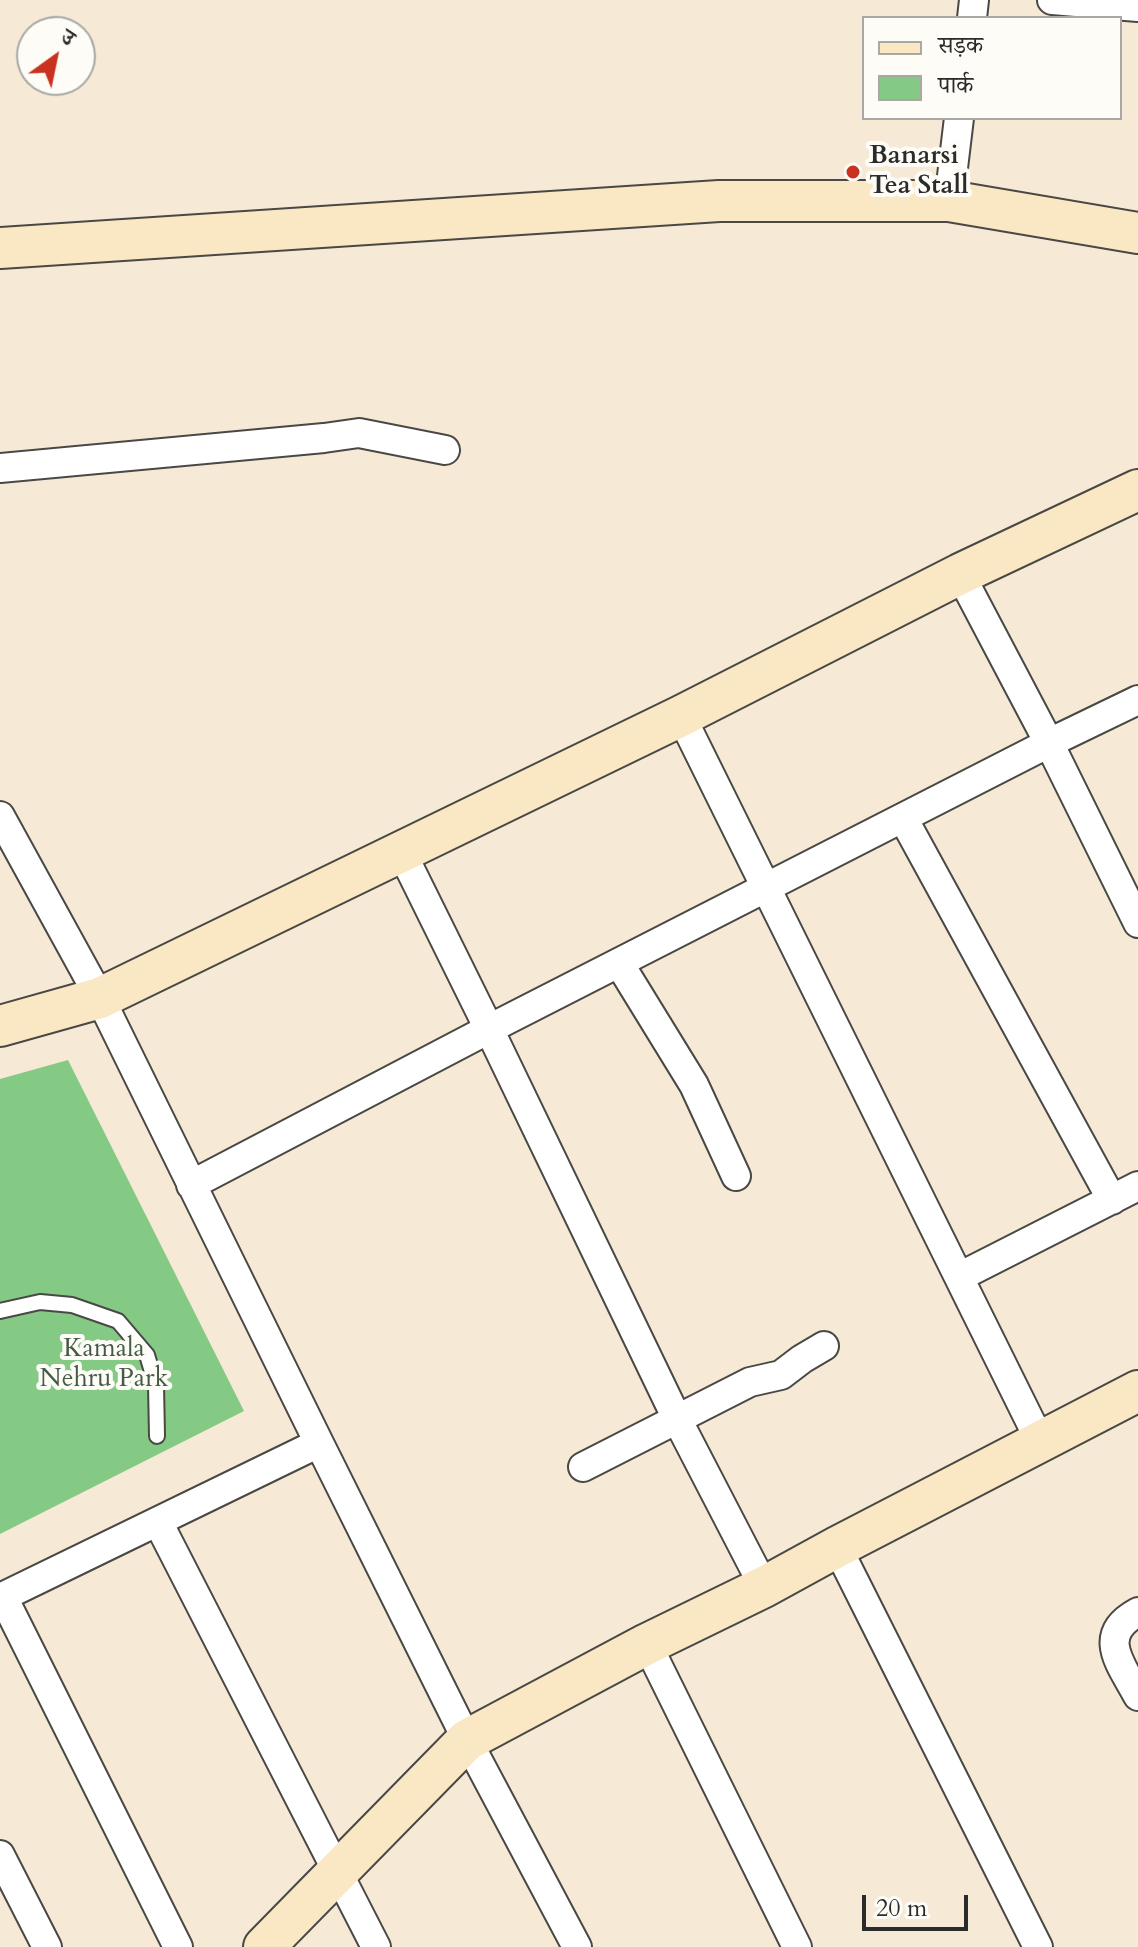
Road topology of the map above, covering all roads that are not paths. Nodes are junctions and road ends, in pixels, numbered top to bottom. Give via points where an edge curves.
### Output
1 (1052, 0) edge
2 (1138, 7) edge
3 (959, 120) edge
4 (949, 201) junction
5 (1138, 233) edge
6 (0, 248) edge
7 (445, 450) dead end
8 (0, 468) edge
9 (1138, 490) edge
10 (960, 574) junction
11 (1138, 700) edge
12 (681, 716) junction
13 (1049, 743) junction
14 (0, 816) edge
15 (903, 818) junction
16 (401, 851) junction
17 (766, 888) junction
18 (1138, 923) edge
19 (619, 963) junction
20 (100, 998) junction
21 (0, 1026) edge
22 (489, 1029) junction
23 (736, 1176) dead end
24 (191, 1185) junction
25 (1138, 1186) edge
26 (1112, 1200) junction
27 (959, 1277) junction
28 (0, 1311) edge
29 (824, 1346) dead end
30 (1138, 1391) edge
31 (677, 1419) junction
32 (157, 1436) dead end
33 (1040, 1441) junction
34 (319, 1443) junction
35 (583, 1467) dead end
36 (158, 1522) junction
37 (837, 1547) junction
38 (764, 1587) junction
39 (2, 1597) edge
40 (1138, 1612) edge
41 (647, 1644) junction
42 (1138, 1696) edge
43 (467, 1740) junction
44 (0, 1855) edge
45 (338, 1872) junction
46 (47, 1947) edge
47 (178, 1947) edge
48 (264, 1947) edge
49 (376, 1947) edge
50 (577, 1947) edge
51 (797, 1947) edge
52 (1038, 1947) edge

1 - 2 street
3 - 4 street
4 - 5 street
4 - 6 street via 719,201
7 - 8 street via 359,433
9 - 10 street
10 - 12 street
10 - 13 street
11 - 13 street
12 - 16 street
12 - 17 street
13 - 15 street
13 - 18 street
14 - 20 street
15 - 17 street
15 - 26 street
16 - 20 street
16 - 22 street
17 - 19 street
17 - 27 street
19 - 22 street
19 - 23 street via 694,1085
20 - 21 street
20 - 24 street
22 - 24 street
22 - 31 street
24 - 34 street
25 - 26 street
26 - 27 street
27 - 33 street
28 - 32 lane via 40,1302 72,1305 118,1321 147,1355 156,1385
29 - 31 street via 781,1375 750,1382
30 - 33 street
31 - 35 street
31 - 38 street
33 - 37 street
34 - 36 street
34 - 43 street
36 - 39 street
36 - 45 street
37 - 38 street
37 - 52 street
38 - 41 street
39 - 47 street
40 - 42 street via 1113,1637 1115,1652
41 - 43 street
41 - 51 street
43 - 45 street
43 - 50 street
44 - 46 street
45 - 48 street
45 - 49 street

